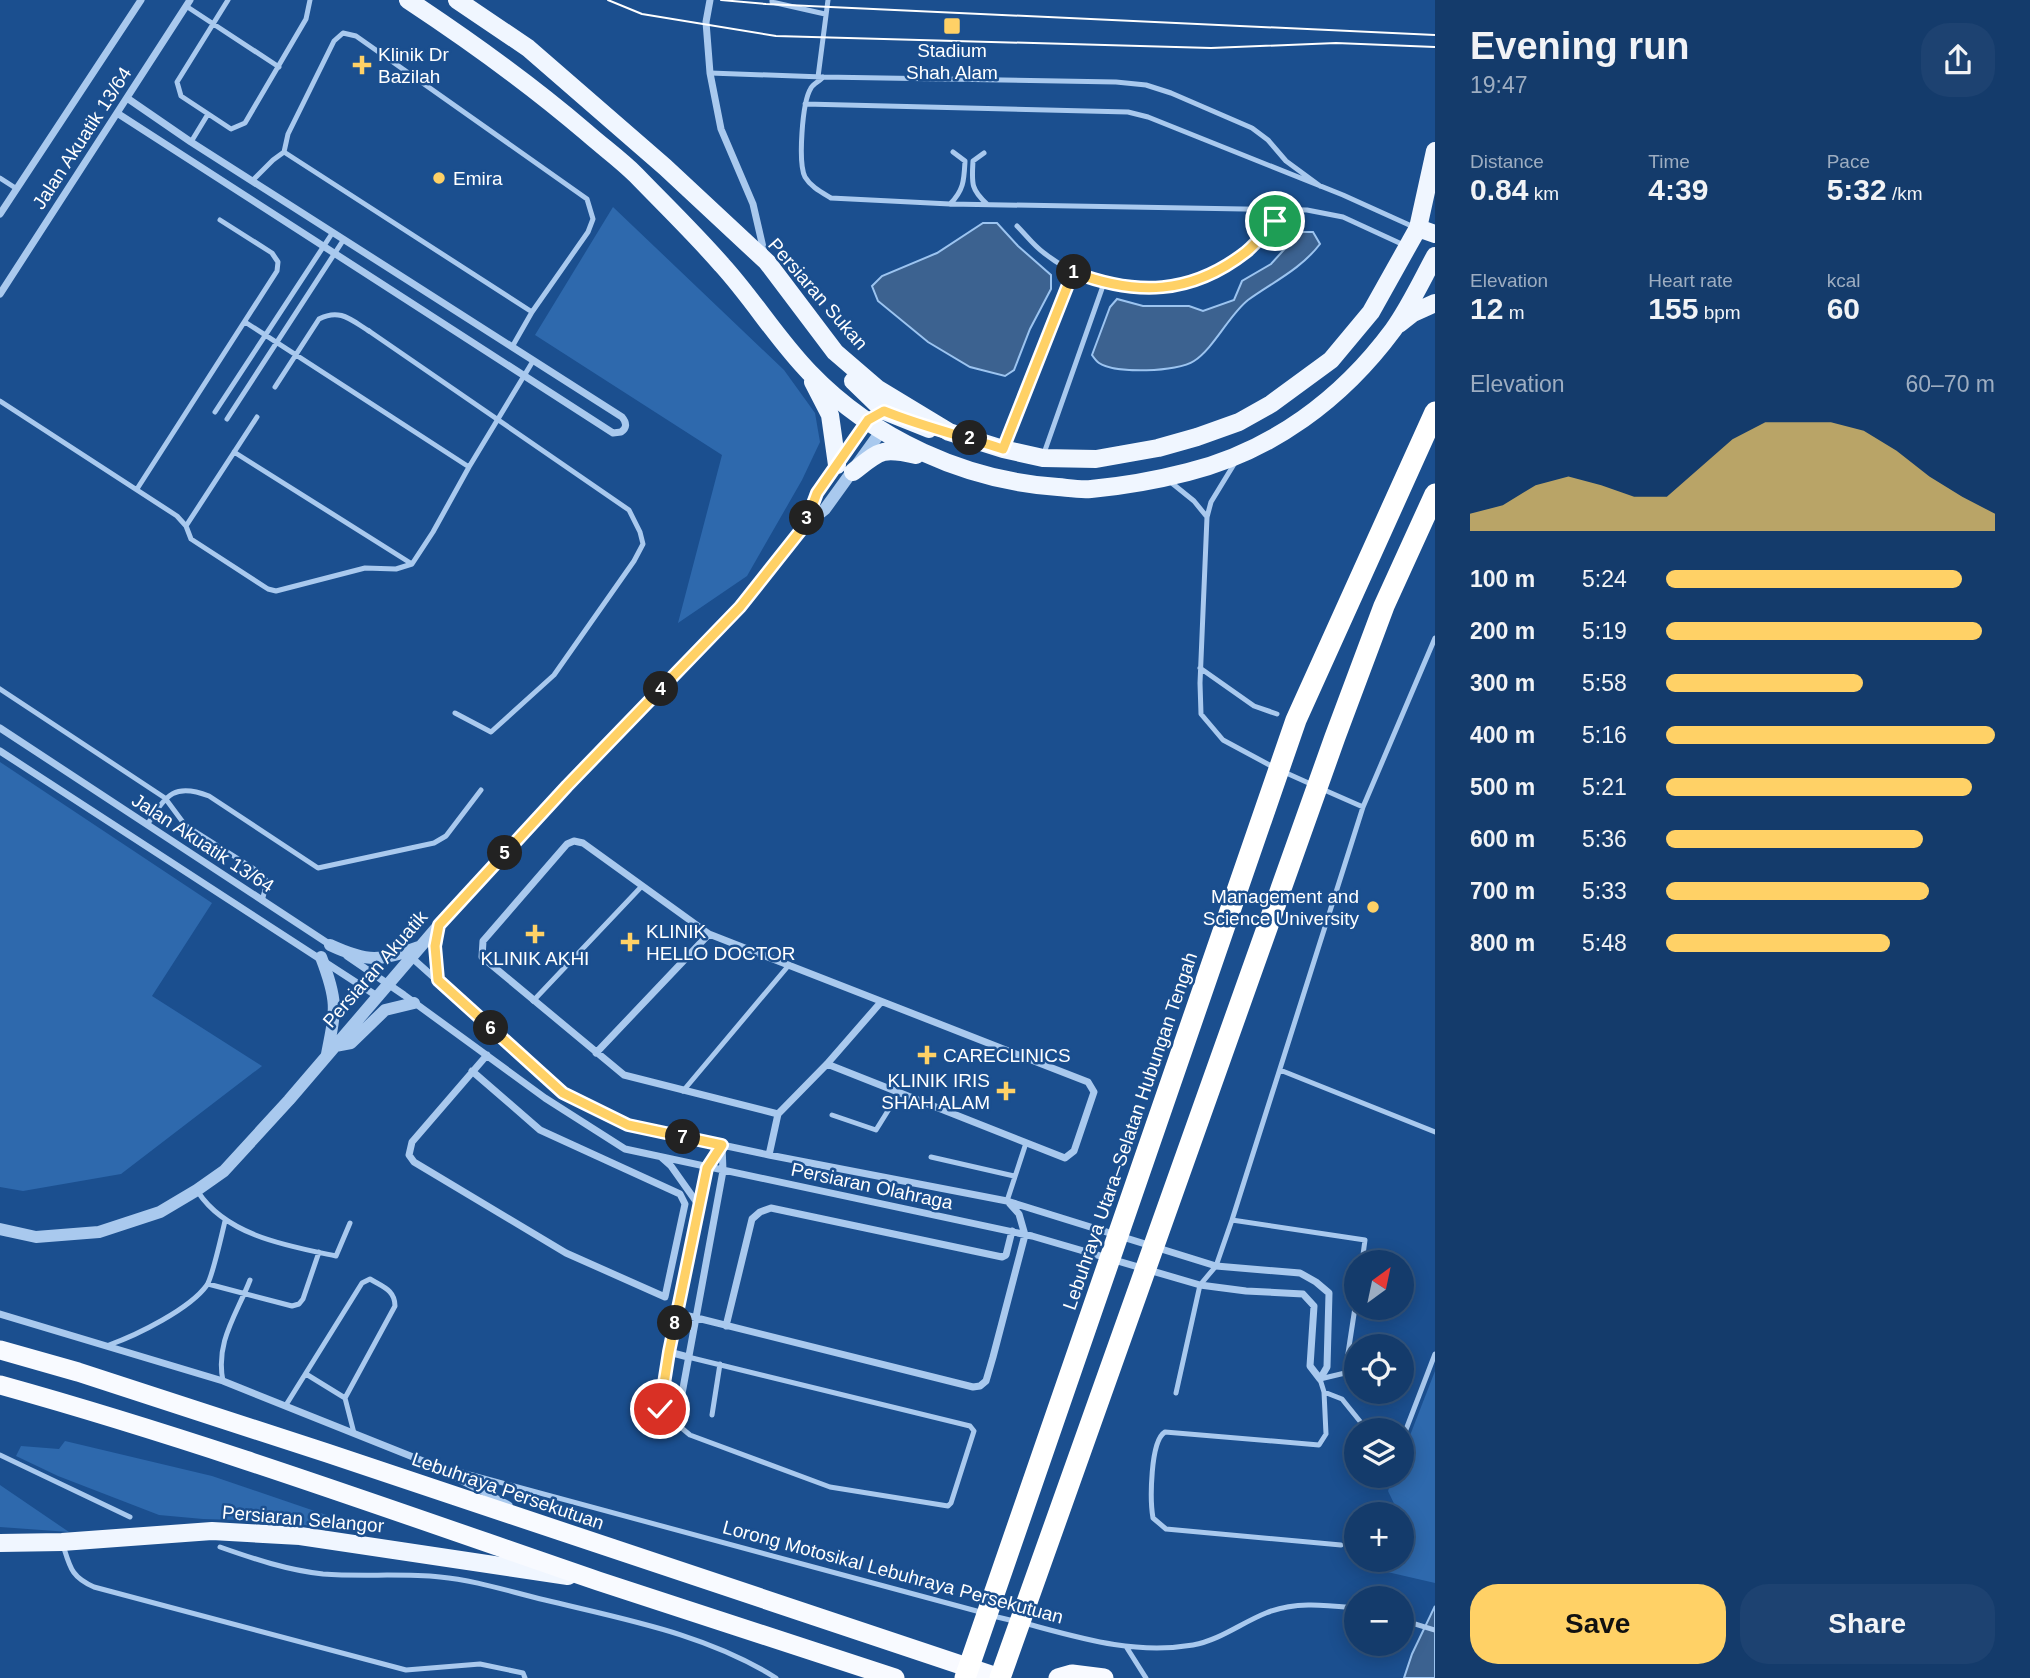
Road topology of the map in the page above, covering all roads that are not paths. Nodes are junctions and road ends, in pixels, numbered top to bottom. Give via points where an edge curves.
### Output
1 (141, 0) edge
2 (228, 0) edge
3 (310, 0) edge
4 (408, 0) edge
5 (457, 0) edge
6 (710, 0) edge
7 (772, 0) edge
8 (828, 0) edge
9 (188, 3) edge
10 (825, 14) junction
11 (213, 24) junction
12 (279, 67) junction
13 (710, 73) junction
14 (820, 77) junction
15 (127, 98) junction
16 (805, 104) junction
17 (117, 113) junction
18 (208, 114) junction
19 (191, 142) junction
20 (1435, 151) edge
21 (284, 152) junction
22 (953, 152) dead end
23 (984, 153) dead end
24 (0, 178) edge
25 (253, 180) junction
26 (1320, 186) junction
27 (17, 189) junction
28 (950, 204) junction
29 (987, 204) junction
30 (0, 214) edge
31 (220, 220) dead end
32 (1275, 221) dead end
33 (1017, 226) dead end
34 (1427, 231) edge
35 (333, 232) junction
36 (344, 239) junction
37 (324, 245) junction
38 (1408, 247) junction
39 (335, 253) junction
40 (1434, 258) edge
41 (767, 262) junction
42 (1073, 272) junction
43 (1104, 284) junction
44 (0, 294) edge
45 (1435, 303) edge
46 (532, 312) junction
47 (245, 322) junction
48 (1395, 328) junction
49 (265, 336) junction
50 (276, 343) junction
51 (512, 347) junction
52 (835, 352) junction
53 (296, 355) junction
54 (533, 361) junction
55 (808, 372) junction
56 (524, 376) junction
57 (275, 387) dead end
58 (0, 401) edge
59 (215, 412) dead end
60 (1435, 412) edge
61 (257, 417) dead end
62 (227, 419) dead end
63 (878, 420) junction
64 (949, 432) junction
65 (1003, 449) junction
66 (234, 452) junction
67 (1239, 455) junction
68 (1043, 457) junction
69 (936, 460) junction
70 (469, 467) junction
71 (845, 468) junction
72 (1165, 478) junction
73 (137, 489) junction
74 (1435, 495) edge
75 (1207, 516) junction
76 (186, 526) junction
77 (412, 564) junction
78 (1435, 638) edge
79 (1200, 668) junction
80 (0, 689) edge
81 (455, 713) dead end
82 (1277, 714) dead end
83 (0, 728) edge
84 (0, 751) edge
85 (481, 790) dead end
86 (165, 798) junction
87 (1363, 807) junction
88 (147, 825) junction
89 (642, 886) junction
90 (262, 901) junction
91 (439, 925) junction
92 (709, 934) junction
93 (330, 945) junction
94 (415, 952) junction
95 (321, 957) junction
96 (790, 964) junction
97 (438, 980) junction
98 (388, 984) junction
99 (377, 996) junction
100 (533, 1001) junction
101 (881, 1002) junction
102 (414, 1003) junction
103 (331, 1050) junction
104 (596, 1053) junction
105 (487, 1055) junction
106 (827, 1064) junction
107 (1280, 1070) junction
108 (472, 1071) junction
109 (683, 1091) junction
110 (899, 1093) junction
111 (778, 1114) junction
112 (832, 1115) dead end
113 (1435, 1132) edge
114 (1026, 1143) junction
115 (722, 1145) junction
116 (769, 1155) junction
117 (661, 1157) junction
118 (931, 1157) dead end
119 (707, 1168) junction
120 (723, 1171) junction
121 (1014, 1176) junction
122 (197, 1190) junction
123 (1007, 1201) junction
124 (700, 1207) junction
125 (1232, 1220) junction
126 (225, 1221) junction
127 (350, 1223) dead end
128 (0, 1229) edge
129 (1012, 1231) junction
130 (1025, 1235) junction
131 (266, 1238) junction
132 (262, 1248) dead end
133 (1364, 1250) edge
134 (319, 1252) junction
135 (1216, 1266) junction
136 (250, 1280) dead end
137 (208, 1284) junction
138 (1200, 1285) junction
139 (245, 1294) junction
140 (677, 1313) junction
141 (0, 1314) edge
142 (696, 1318) junction
143 (1353, 1320) edge
144 (726, 1326) junction
145 (109, 1345) junction
146 (0, 1350) edge
147 (669, 1352) junction
148 (1435, 1354) edge
149 (688, 1357) junction
150 (720, 1364) junction
151 (306, 1374) junction
152 (1320, 1379) junction
153 (223, 1381) junction
154 (0, 1385) edge
155 (1324, 1392) junction
156 (1176, 1393) dead end
157 (345, 1398) junction
158 (286, 1405) junction
159 (712, 1415) dead end
160 (1357, 1418) edge
161 (1410, 1418) edge
162 (672, 1420) junction
163 (354, 1433) junction
164 (0, 1455) edge
165 (423, 1461) junction
166 (130, 1517) dead end
167 (567, 1535) junction
168 (62, 1542) junction
169 (0, 1543) edge
170 (1341, 1545) dead end
171 (220, 1547) dead end
172 (600, 1581) junction
173 (1344, 1607) edge
174 (1414, 1624) edge
175 (1435, 1630) edge
176 (1127, 1648) junction
177 (525, 1678) edge
178 (776, 1678) edge
179 (895, 1678) edge
180 (965, 1678) edge
181 (1000, 1678) edge
182 (1058, 1678) edge
183 (1104, 1678) edge
184 (1146, 1678) edge

1 - 27 street
2 - 11 lane
3 - 12 lane via 306,19
4 - 55 main road via 564,113 632,172 723,265
5 - 41 main road, Persiaran Sukan via 528,48
6 - 13 street via 706,22
7 - 10 lane
8 - 10 lane
9 - 11 lane
9 - 15 street, Jalan Akuatik 13/64
10 - 14 lane
11 - 12 lane
11 - 18 lane via 177,82 181,96
12 - 18 lane via 244,123 231,129
13 - 14 lane
13 - 41 street via 721,129 754,204
14 - 16 lane
14 - 26 lane via 1146,85 1252,128
15 - 17 street, Jalan Akuatik 13/64
15 - 19 street
16 - 26 lane via 1128,112
16 - 28 lane via 801,162 804,176 815,189 831,198
17 - 37 street
17 - 44 street, Jalan Akuatik 13/64
18 - 19 lane
19 - 25 street
20 - 34 main road, Persiaran Sukan
21 - 25 lane
21 - 46 lane
21 - 46 lane via 288,134 334,41 343,33 356,36 587,199 593,219 588,232
22 - 28 lane via 965,161 964,185
23 - 29 lane via 973,161 972,186
24 - 27 lane
25 - 35 street
26 - 34 lane
27 - 30 street
28 - 29 lane
29 - 38 lane via 1307,210 1343,217
31 - 47 lane via 272,253 278,262
32 - 43 lane via 1247,252 1212,274 1177,286 1140,289
33 - 42 lane via 1043,252
34 - 38 main road, Persiaran Sukan
35 - 36 street
35 - 37 lane
36 - 39 lane
36 - 51 street
37 - 39 street
37 - 49 lane
38 - 40 main road
38 - 68 main road, Persiaran Sukan via 1371,312 1331,360 1271,404 1239,422 1158,448 1096,459
39 - 50 lane
39 - 56 street
40 - 48 main road
41 - 52 main road, Persiaran Sukan
42 - 43 lane
42 - 65 lane
43 - 68 lane
45 - 48 main road
46 - 51 lane
47 - 49 lane
47 - 73 lane
48 - 67 main road via 1326,404
49 - 50 lane
49 - 59 lane
50 - 53 lane
50 - 62 lane
51 - 54 street
52 - 63 main road
52 - 64 main road, Persiaran Sukan via 878,388
53 - 57 lane
53 - 70 lane
53 - 81 lane, bridge via 319,319 330,313 344,316 629,510 640,532 643,544 634,561 554,675 491,732
54 - 56 lane
54 - 56 street via 622,417 625,428 613,433
55 - 63 main road via 842,401
55 - 71 main road via 830,415
56 - 70 lane
58 - 73 lane
60 - 180 highway, Lebuhraya Utara–Selatan Hubungan Tengah, bridge via 1296,720
61 - 66 lane
63 - 64 main road
63 - 69 main road
63 - 71 street, Persiaran Akuatik
64 - 65 main road, Persiaran Sukan
65 - 68 main road, Persiaran Sukan
66 - 76 lane
66 - 77 lane
67 - 72 main road
67 - 75 lane
69 - 71 main road via 892,450
69 - 72 main road via 1026,485 1088,489
70 - 77 lane
71 - 91 street, Persiaran Akuatik via 825,509 805,525 740,607
72 - 75 lane
73 - 76 lane
74 - 181 highway, bridge via 1384,606 1335,737
75 - 79 lane
76 - 77 lane via 191,539 276,591 365,568 396,569
78 - 87 lane
79 - 82 lane via 1254,706
79 - 87 lane via 1201,714 1223,740 1265,764
80 - 86 lane
83 - 88 street, Jalan Akuatik 13/64
84 - 95 street, Jalan Akuatik 13/64
85 - 86 lane via 446,836 434,843 318,868 209,796 192,789
86 - 88 lane
86 - 90 lane via 185,825 262,874 267,882
87 - 107 lane
88 - 90 street, Jalan Akuatik 13/64
89 - 92 street
89 - 100 lane
89 - 100 street via 583,843 567,844 481,948 482,957
90 - 93 street, Jalan Akuatik 13/64
91 - 94 street, Persiaran Akuatik
91 - 97 street via 435,946
92 - 96 street
92 - 104 street
93 - 94 street via 356,957 374,959
93 - 98 street, Jalan Akuatik 13/64
94 - 97 street, Persiaran Olahraga
94 - 98 street, Persiaran Akuatik
95 - 99 street, Jalan Akuatik 13/64
95 - 103 street via 333,989
96 - 101 street
96 - 109 lane
97 - 115 street, Persiaran Olahraga via 563,1093 628,1125
98 - 99 street, Persiaran Akuatik
98 - 102 street, Persiaran Olahraga
99 - 103 street, Persiaran Akuatik
100 - 104 street
101 - 106 street
101 - 114 street via 1093,1087 1070,1156
102 - 103 street via 385,1010 351,1043
102 - 105 street, Persiaran Olahraga
103 - 122 street, Persiaran Akuatik via 224,1171
104 - 109 street via 624,1075
105 - 108 street
105 - 117 street, Persiaran Olahraga via 625,1149
106 - 110 street
106 - 111 street
107 - 113 lane
107 - 125 lane
108 - 108 street via 412,1142 409,1155 414,1162 566,1252 665,1297 685,1204 680,1194 540,1130
109 - 111 street
110 - 112 lane via 876,1130
110 - 114 street
111 - 116 street
114 - 121 lane
115 - 116 street, Persiaran Olahraga
115 - 119 street
115 - 120 street
116 - 123 street, Persiaran Olahraga
117 - 119 street, Persiaran Olahraga
117 - 124 street
118 - 121 lane
119 - 120 street, Persiaran Olahraga
119 - 124 street
120 - 129 street, Persiaran Olahraga
120 - 142 street
121 - 123 lane
122 - 126 lane
122 - 128 street, Persiaran Akuatik via 160,1212 99,1232 36,1237
123 - 130 street via 1019,1214
123 - 135 street, Persiaran Olahraga
124 - 140 street
125 - 133 lane via 1365,1240
125 - 135 lane
126 - 131 lane
126 - 137 lane
127 - 134 lane via 336,1256
129 - 130 street, Persiaran Olahraga
129 - 144 street via 1002,1257 772,1208 752,1219
130 - 138 street, Persiaran Olahraga
130 - 144 street via 986,1381 980,1387
131 - 132 lane
131 - 134 lane
134 - 139 lane via 299,1304
135 - 138 lane
135 - 152 street, Persiaran Olahraga via 1300,1273 1329,1293 1326,1367
136 - 139 lane
137 - 139 lane
137 - 145 lane via 162,1320
138 - 152 street, Persiaran Olahraga via 1303,1294 1314,1306 1310,1366
138 - 156 lane
139 - 153 lane via 223,1342
140 - 142 street
140 - 147 street
141 - 145 street
142 - 144 street
142 - 149 street
143 - 152 lane via 1345,1373
145 - 153 street
146 - 167 highway, Lebuhraya Persekutuan
147 - 149 street
147 - 162 street via 660,1409
148 - 161 lane
149 - 150 lane
149 - 162 street via 679,1410
150 - 159 lane
150 - 162 lane via 970,1426 974,1431 951,1503 830,1488 690,1435
151 - 157 lane
151 - 157 lane via 362,1283 370,1279 391,1291 395,1306
151 - 158 lane
152 - 155 lane
153 - 158 street
154 - 172 highway via 312,1482
155 - 160 lane via 1342,1399
155 - 170 lane via 1326,1434 1319,1445 1160,1435 1150,1504 1153,1518 1166,1529
157 - 163 lane
158 - 163 street
163 - 165 street
164 - 166 lane
165 - 167 street
165 - 176 lane, Lorong Motosikal Lebuhraya Persekutuan
167 - 181 highway, Lebuhraya Persekutuan
168 - 169 main road, Persiaran Selangor
168 - 172 main road, Persiaran Selangor via 212,1531 300,1536
168 - 177 lane via 72,1573 94,1587 406,1670 480,1664 523,1673
171 - 178 lane via 289,1569 444,1577 540,1599 676,1632
172 - 179 highway
173 - 176 lane, Lorong Motosikal Lebuhraya Persekutuan via 1301,1604 1267,1612 1195,1644
174 - 175 lane
176 - 184 lane
182 - 183 highway via 1072,1674

